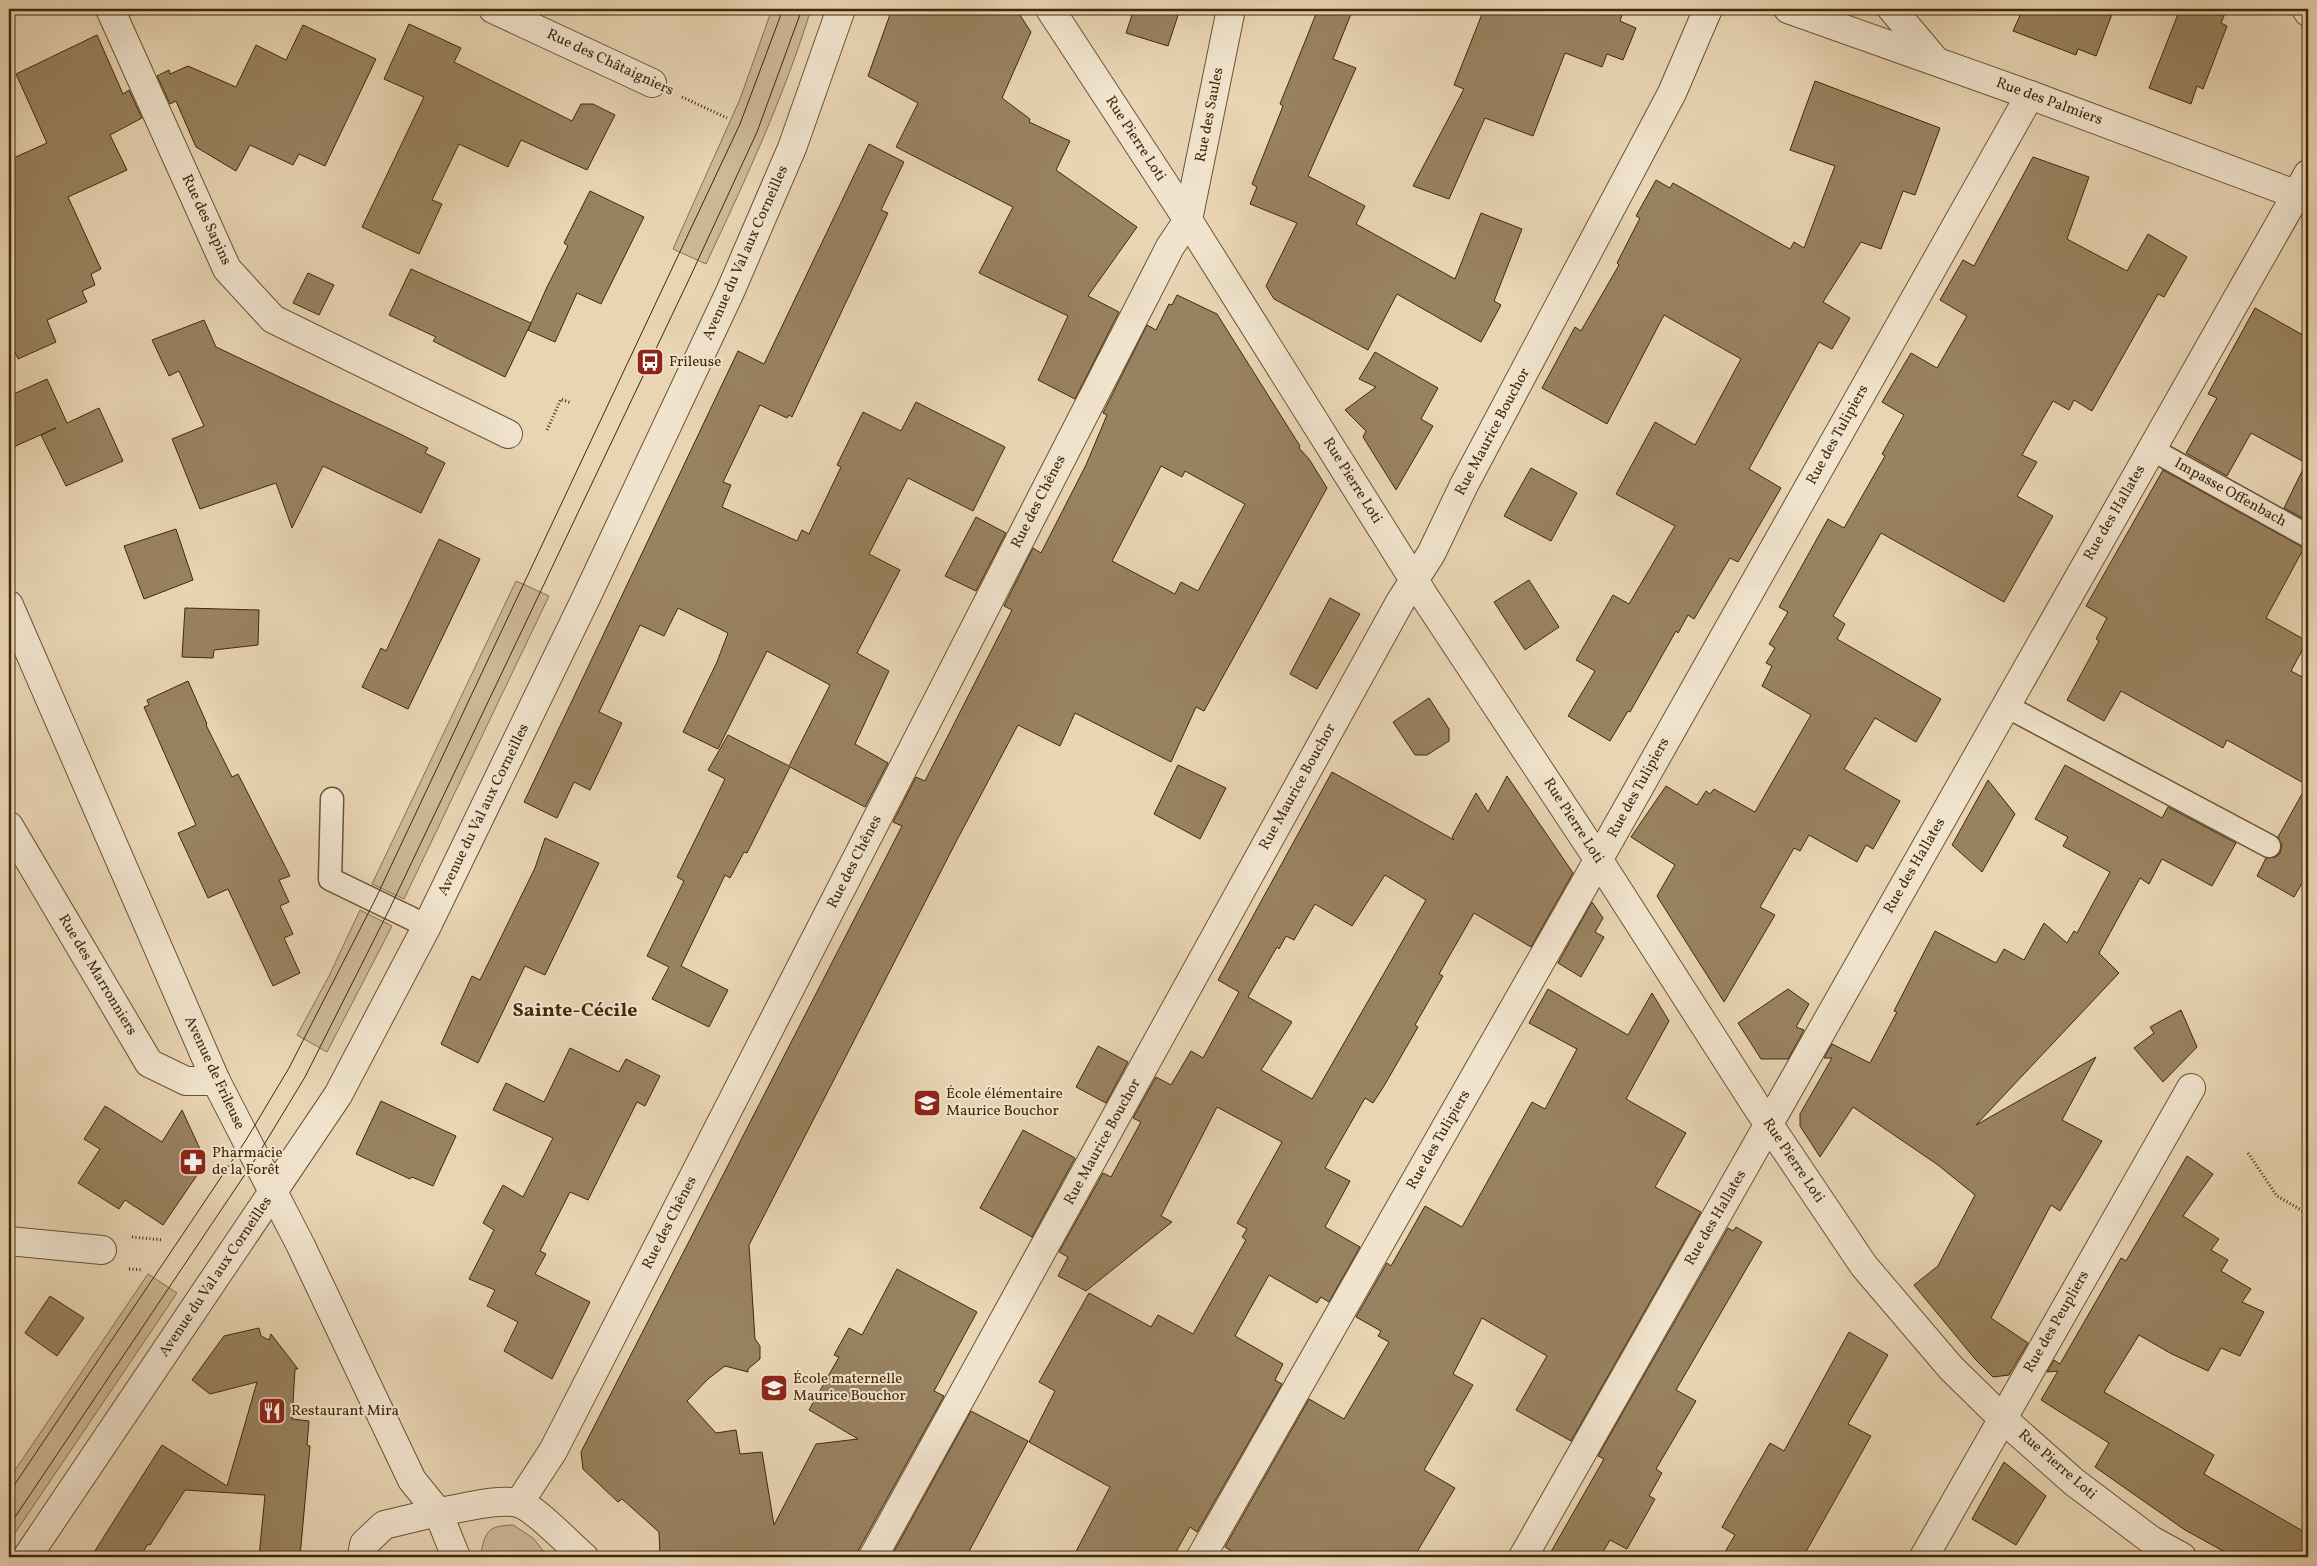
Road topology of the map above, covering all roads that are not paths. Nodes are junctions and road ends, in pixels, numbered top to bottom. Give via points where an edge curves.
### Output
1 (110, 9) edge
2 (492, 9) edge
3 (841, 9) edge
4 (1050, 9) edge
5 (1231, 9) edge
6 (1708, 9) edge
7 (1788, 9) edge
8 (1892, 9) edge
9 (2306, 9) edge
10 (2308, 12) edge
11 (1936, 61) junction
12 (652, 83) road end
13 (2030, 95) junction
14 (2304, 189) edge
15 (1188, 220) junction
16 (508, 434) dead end
17 (2151, 449) junction
18 (2308, 536) edge
19 (1414, 579) junction
20 (9, 606) edge
21 (2006, 706) junction
22 (332, 799) dead end
23 (9, 826) edge
24 (2269, 846) dead end
25 (1598, 859) junction
26 (427, 926) junction
27 (216, 1080) junction
28 (2191, 1088) dead end
29 (1769, 1125) junction
30 (273, 1193) junction
31 (9, 1241) edge
32 (102, 1250) dead end
33 (2002, 1418) junction
34 (520, 1503) junction
35 (438, 1512) junction
36 (27, 1557) edge
37 (362, 1557) edge
38 (456, 1557) edge
39 (584, 1557) edge
40 (873, 1557) edge
41 (1201, 1557) edge
42 (1523, 1557) edge
43 (1924, 1557) edge
44 (2182, 1557) edge

1 - 16 street, Rue des Sapins via 227,269 273,319
2 - 12 street, Rue des Châtaigniers
3 - 26 street, Avenue du Val aux Corneilles via 792,148 730,292
4 - 15 street, Rue Pierre Loti
5 - 15 street, Rue des Saules
6 - 19 street, Rue Maurice Bouchor via 1672,93 1464,485 1431,554
7 - 11 street, Rue des Palmiers
8 - 11 street
9 - 10 street
11 - 13 street, Rue des Palmiers
13 - 14 street, Rue des Palmiers
13 - 25 street, Rue des Tulipiers
14 - 17 street, Rue des Hallates
15 - 19 street, Rue Pierre Loti
15 - 34 street, Rue des Chênes via 1170,247 553,1451
17 - 18 lane, Impasse Offenbach
17 - 21 street, Rue des Hallates
19 - 25 street, Rue Pierre Loti
19 - 40 street, Rue Maurice Bouchor
20 - 27 street, Avenue de Frileuse
21 - 24 lane
21 - 29 street, Rue des Hallates
22 - 26 lane via 330,879
23 - 27 street, Rue des Marronniers via 149,1063 186,1081
25 - 29 street, Rue Pierre Loti
25 - 41 street, Rue des Tulipiers
26 - 30 street, Avenue du Val aux Corneilles via 338,1095
27 - 30 street, Avenue de Frileuse
28 - 33 street, Rue des Peupliers
29 - 33 street, Rue Pierre Loti via 1864,1266 1951,1368
29 - 42 street, Rue des Hallates
30 - 35 street, Avenue de Frileuse via 412,1480
30 - 36 street, Avenue du Val aux Corneilles
31 - 32 street
33 - 43 street, Rue des Peupliers
33 - 44 street, Rue Pierre Loti via 2074,1482 2151,1540
34 - 35 street via 497,1502
34 - 39 street
35 - 37 street via 384,1524 364,1544
35 - 38 street, Avenue de Frileuse

